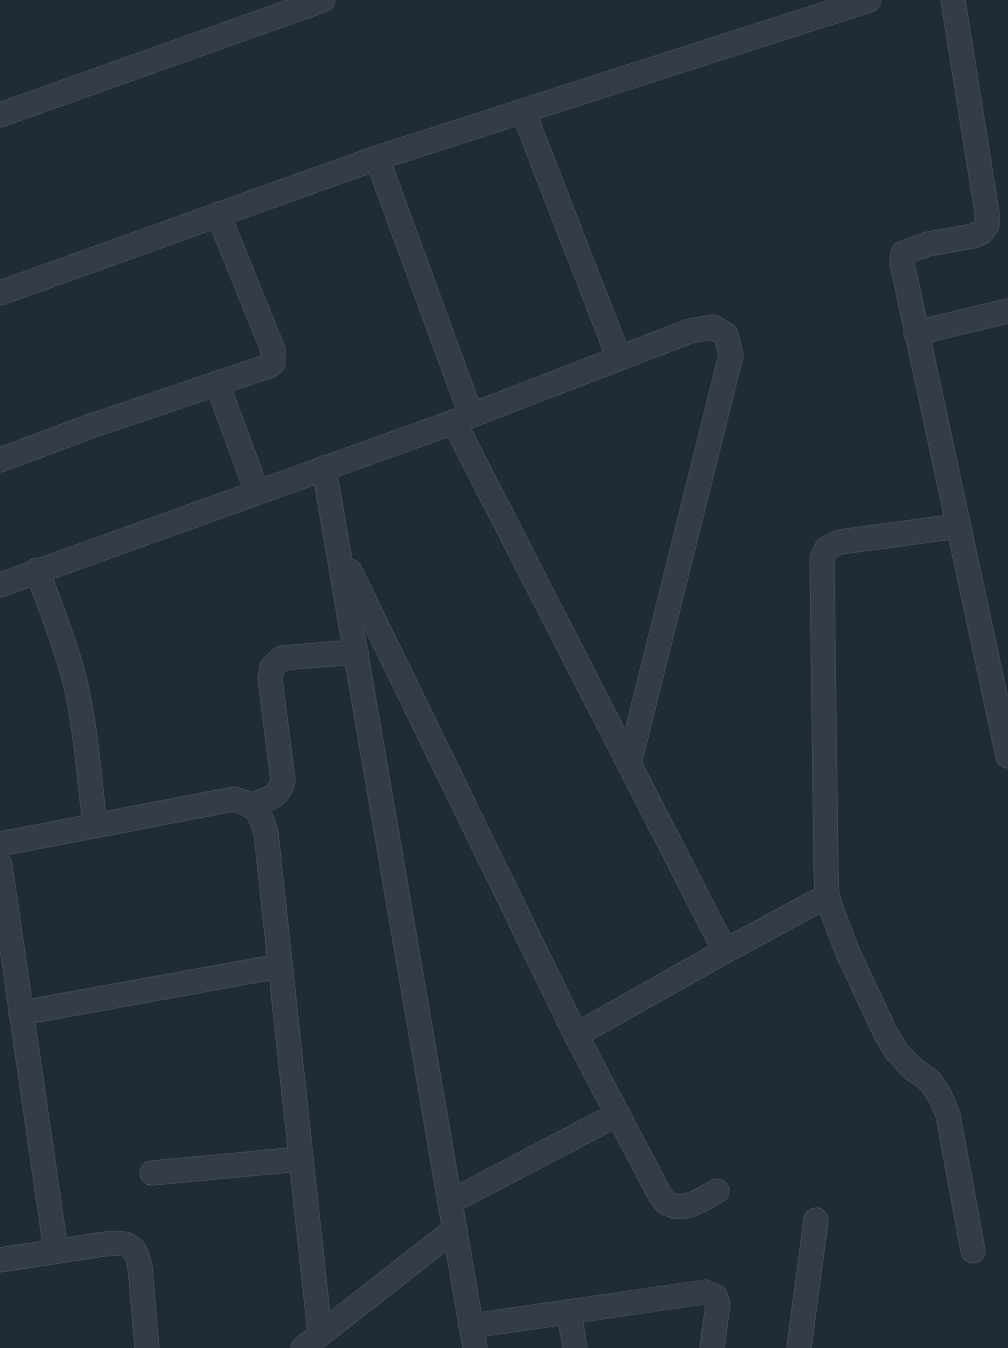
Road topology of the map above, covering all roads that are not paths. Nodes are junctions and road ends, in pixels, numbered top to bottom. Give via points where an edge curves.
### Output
1 (323, 0) edge
2 (869, 0) edge
3 (953, 0) edge
4 (522, 112) junction
5 (0, 115) edge
6 (378, 158) junction
7 (218, 214) junction
8 (0, 293) edge
9 (1008, 311) edge
10 (916, 333) junction
11 (619, 358) junction
12 (217, 383) junction
13 (463, 419) junction
14 (0, 460) edge
15 (324, 468) junction
16 (257, 492) junction
17 (958, 526) junction
18 (338, 547) junction
19 (37, 570) junction
20 (0, 585) edge
21 (356, 652) junction
22 (1008, 756) edge
23 (629, 764) junction
24 (252, 805) junction
25 (95, 825) junction
26 (0, 844) edge
27 (0, 865) edge
28 (827, 896) junction
29 (725, 951) junction
30 (280, 966) junction
31 (22, 1014) junction
32 (576, 1034) junction
33 (618, 1114) junction
34 (301, 1159) junction
35 (152, 1173) dead end
36 (717, 1191) dead end
37 (450, 1202) junction
38 (816, 1220) dead end
39 (454, 1229) junction
40 (973, 1251) dead end
41 (56, 1252) junction
42 (0, 1260) edge
43 (569, 1312) junction
44 (473, 1337) edge
45 (312, 1341) edge
46 (147, 1348) edge
47 (575, 1348) edge
48 (712, 1348) edge
49 (799, 1348) edge

1 - 5 street
2 - 4 street
3 - 10 street via 987,225 973,236 928,244 903,253 902,263
4 - 6 street
4 - 11 street
6 - 7 street
6 - 13 street
7 - 8 street
7 - 12 street via 274,357 269,366
9 - 10 street
10 - 17 street
11 - 13 street
11 - 23 street via 712,327 726,335 731,355
12 - 14 street
12 - 16 street
13 - 15 street
13 - 23 street
15 - 16 street
15 - 18 street
16 - 19 street
17 - 22 street
17 - 28 street via 840,542 827,548 822,558
18 - 21 street
18 - 32 street
19 - 20 street
19 - 25 street via 75,680
21 - 24 street via 282,658 272,667 270,679 283,780 281,791 271,799
21 - 37 street
23 - 29 street
24 - 25 street via 234,799
24 - 30 street via 266,833
25 - 26 street
27 - 31 street
28 - 29 street
28 - 40 street via 848,953 896,1051 930,1081 948,1115
29 - 32 street
30 - 31 street
30 - 34 street
31 - 41 street
32 - 33 street
33 - 36 street via 667,1203 682,1206 697,1203
33 - 37 street
34 - 35 street
34 - 45 street
37 - 39 street
38 - 49 street
39 - 44 street
39 - 45 street
41 - 42 street
41 - 46 street via 122,1242 131,1246 140,1267
43 - 44 street
43 - 47 street
43 - 48 street via 705,1292 715,1296 718,1304

